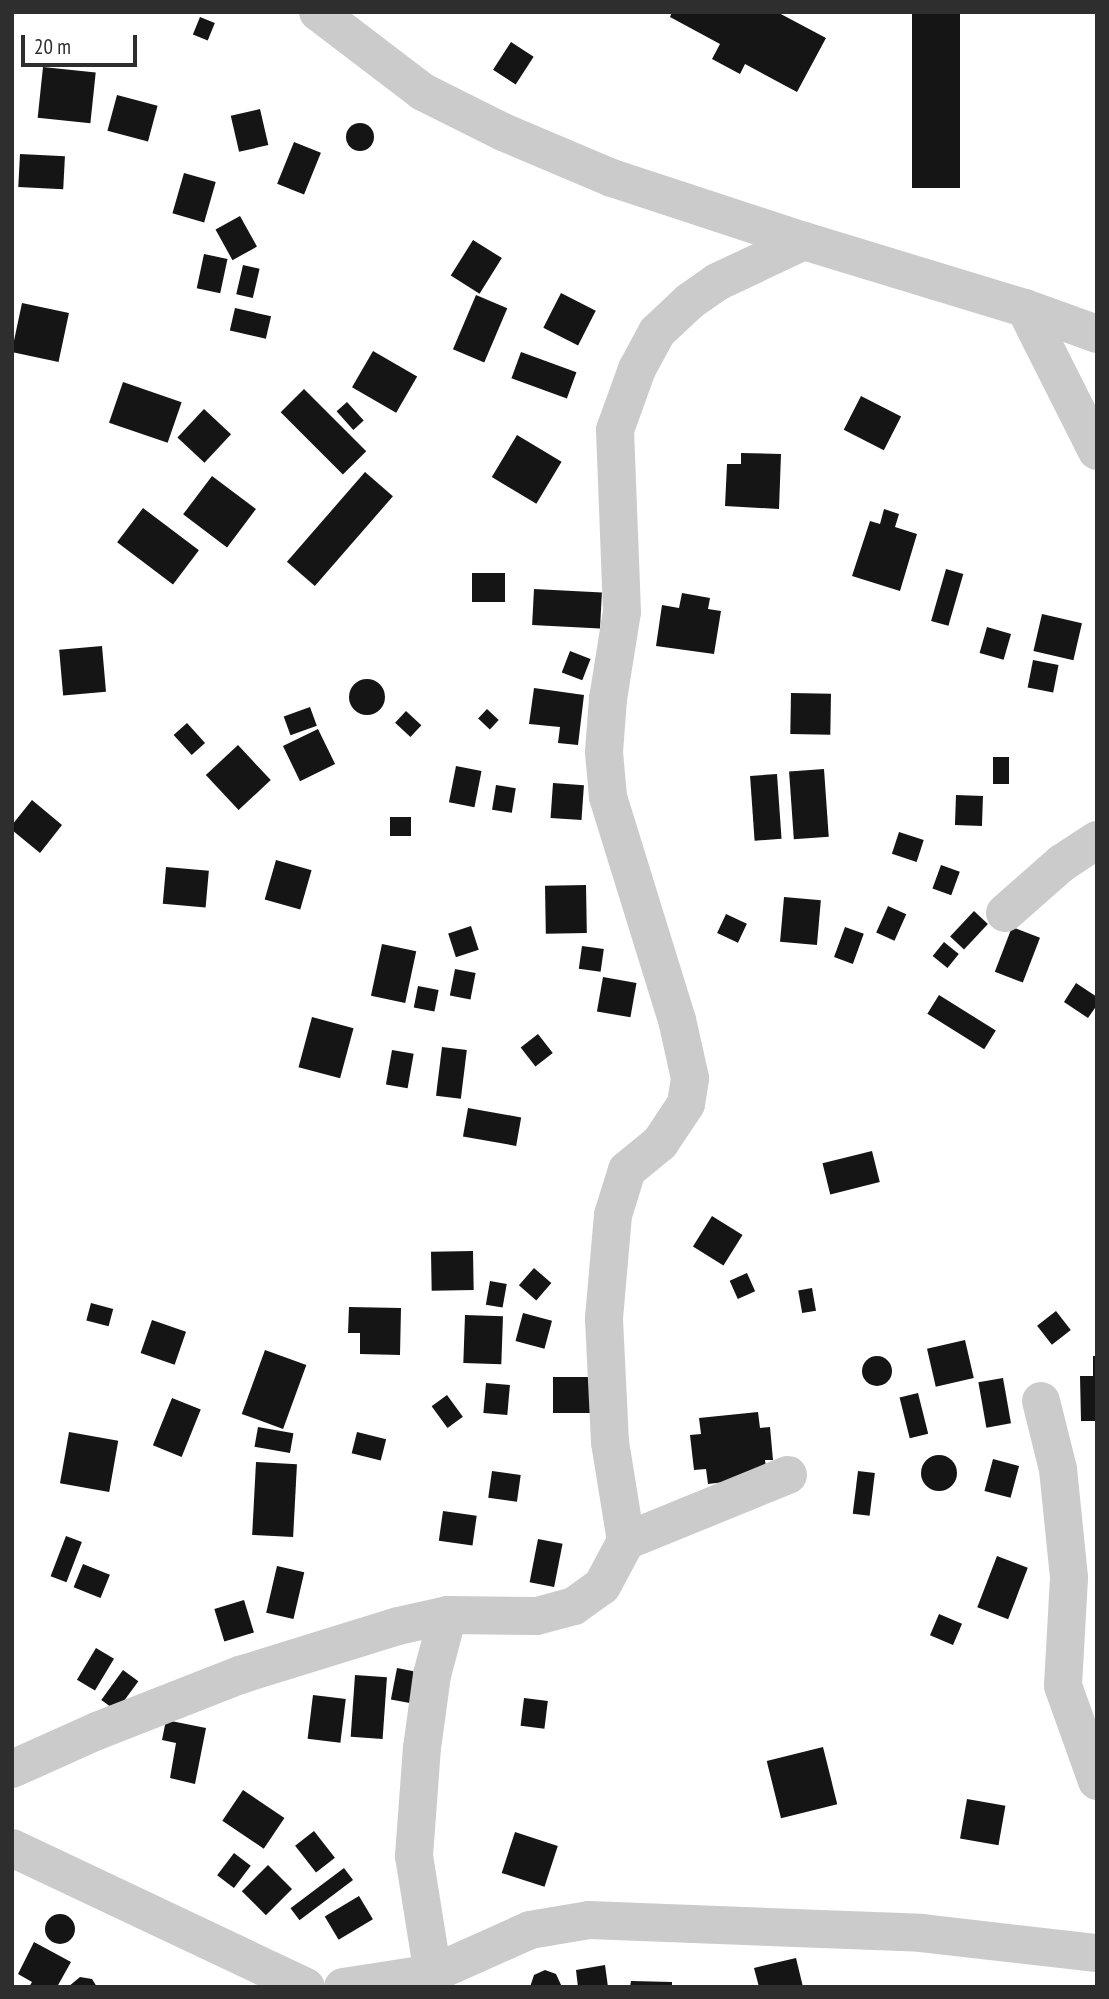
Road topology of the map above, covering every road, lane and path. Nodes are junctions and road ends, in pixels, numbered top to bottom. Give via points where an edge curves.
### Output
1 (318, 12) edge
2 (804, 242) junction
3 (1025, 309) junction
4 (1097, 334) edge
5 (1097, 451) edge
6 (1097, 840) edge
7 (1005, 913) dead end
8 (1041, 1401) dead end
9 (788, 1475) dead end
10 (626, 1541) junction
11 (448, 1615) junction
12 (12, 1769) edge
13 (1097, 1781) edge
14 (12, 1848) edge
15 (1097, 1953) edge
16 (435, 1980) edge
17 (306, 1987) edge
18 (343, 1987) edge

1 - 2 street via 423,92 503,132 612,178
2 - 3 street
2 - 10 street via 717,282 657,332 637,369 615,430 622,612 608,699 604,752 608,797 669,993 690,1078 686,1104 660,1143 627,1170 613,1215 604,1318 610,1442
3 - 4 street
3 - 5 street
6 - 7 street via 1062,863
8 - 13 street via 1058,1469 1069,1578 1063,1686
9 - 10 street
10 - 11 street via 602,1586 574,1606 537,1616
11 - 12 street via 240,1675
11 - 16 street via 425,1724 414,1856
14 - 17 street
15 - 16 street via 921,1933 589,1920 530,1930
16 - 18 street

